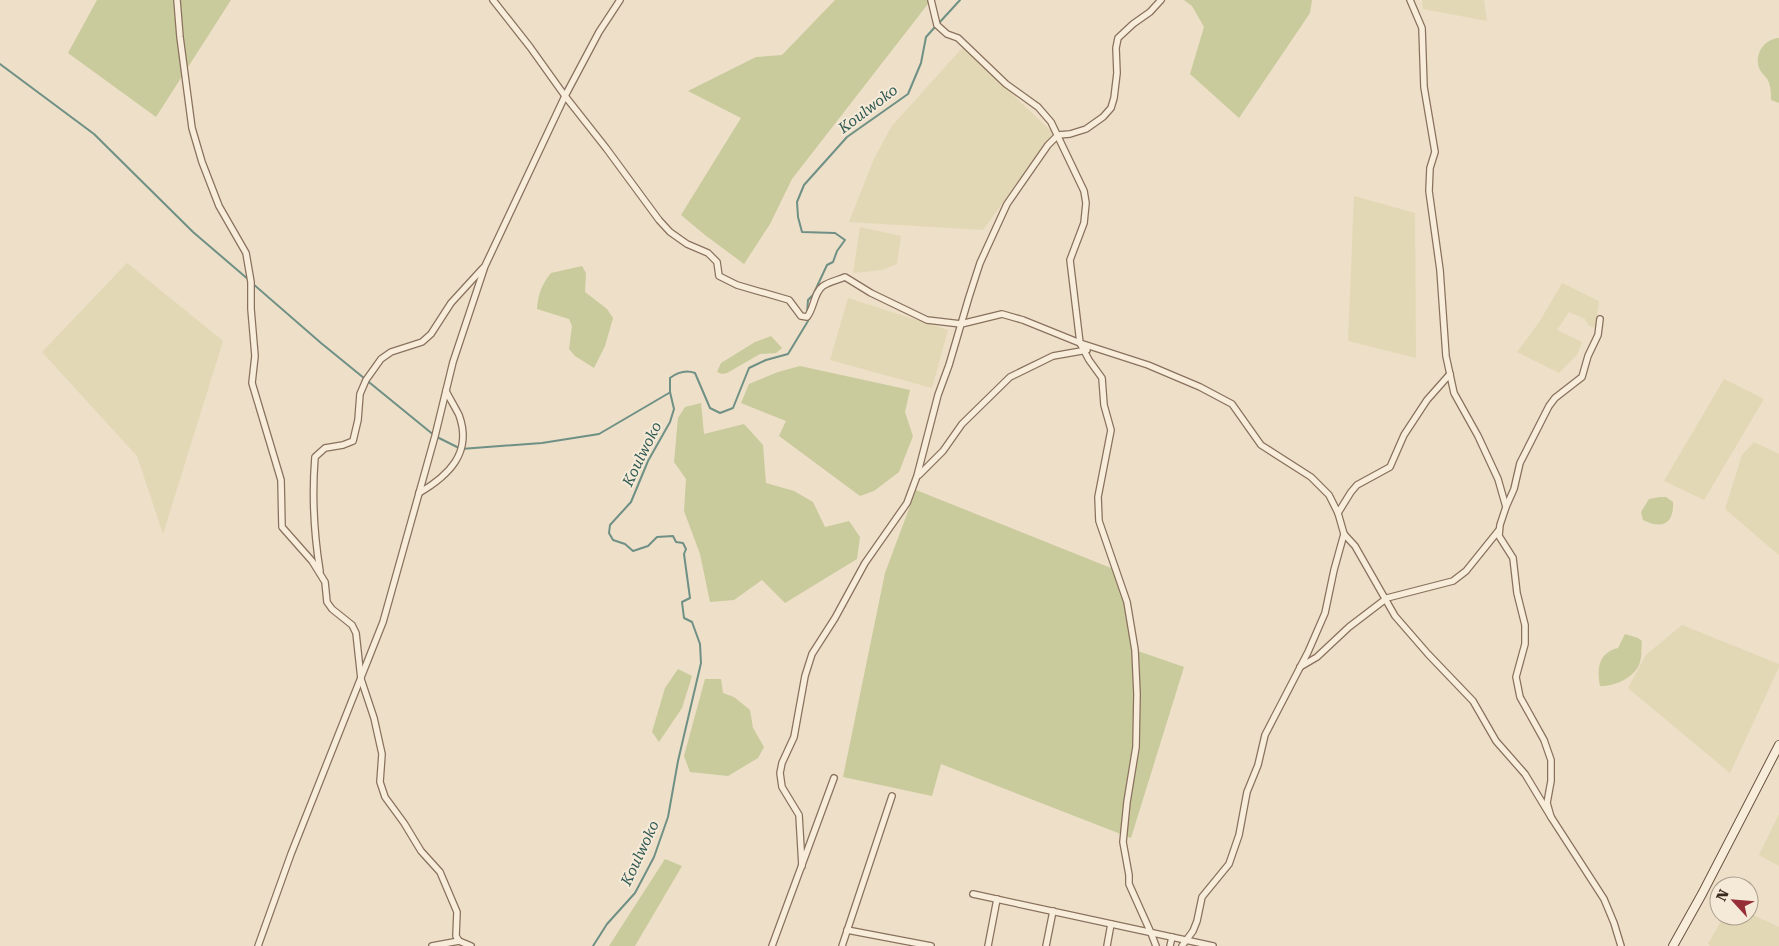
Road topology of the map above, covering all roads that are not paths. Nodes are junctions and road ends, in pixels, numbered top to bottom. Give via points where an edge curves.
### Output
1 (177, 0) edge
2 (493, 0) edge
3 (620, 0) edge
4 (932, 0) edge
5 (1161, 0) edge
6 (1410, 0) edge
7 (564, 96) junction
8 (1058, 135) junction
9 (485, 266) junction
10 (1600, 319) dead end
11 (961, 324) junction
12 (1080, 343) junction
13 (1096, 348) junction
14 (1084, 351) junction
15 (1450, 374) junction
16 (446, 391) junction
17 (918, 476) junction
18 (419, 493) junction
19 (1506, 507) junction
20 (1338, 513) junction
21 (1499, 530) junction
22 (1344, 534) junction
23 (321, 575) junction
24 (1384, 600) junction
25 (1300, 667) junction
26 (361, 679) junction
27 (1779, 744) edge
28 (834, 778) dead end
29 (892, 796) dead end
30 (1551, 818) junction
31 (802, 866) junction
32 (973, 894) dead end
33 (997, 899) junction
34 (1053, 911) junction
35 (1111, 924) junction
36 (847, 930) junction
37 (1151, 932) junction
38 (1172, 937) junction
39 (1187, 940) junction
40 (459, 941) junction
41 (258, 946) edge
42 (432, 946) edge
43 (471, 946) edge
44 (772, 946) edge
45 (842, 946) edge
46 (931, 946) edge
47 (988, 946) edge
48 (1046, 946) edge
49 (1107, 946) edge
50 (1156, 946) edge
51 (1170, 946) edge
52 (1182, 946) edge
53 (1213, 946) edge
54 (1621, 946) edge
55 (1673, 946) edge

1 - 23 street via 192,128 219,206 246,253 255,356 252,383 281,480 282,527
2 - 7 street
3 - 7 street
4 - 8 street via 937,25 958,38 1006,84 1038,107
5 - 8 street via 1118,38 1111,108 1086,129
6 - 15 street via 1422,28 1424,87 1435,152 1430,168 1429,191
7 - 9 street
7 - 11 street via 659,220 687,244 708,252 717,262 719,276 737,285 790,300 801,316 807,317 822,286 846,277 871,294 927,320
8 - 11 street via 1007,204 980,263
8 - 12 street via 1086,203 1084,223 1070,260
9 - 16 street
9 - 23 street via 451,303 432,334 422,342 391,352 381,359 360,394 353,441 326,448 315,457 316,546
10 - 19 street via 1598,335 1582,376 1549,406 1520,463
11 - 12 street via 1002,314
11 - 17 street via 938,395
12 - 13 street
12 - 14 street
13 - 14 street
13 - 20 street via 1148,365 1232,404 1262,445 1311,477 1329,495
14 - 17 street via 1053,356 1010,377 962,424 943,451
14 - 37 street via 1102,378 1104,405 1111,430 1098,497 1099,521 1127,602 1135,650 1137,694 1136,747 1124,842 1129,884
15 - 19 street via 1454,393 1478,436
15 - 20 street via 1404,434 1390,467 1357,485
16 - 18 street
16 - 18 street via 459,416 463,435 461,449 448,473
17 - 31 street via 907,503 865,563 812,654 805,676 794,737 780,773 782,787 799,815
18 - 26 street via 384,622
19 - 21 street
20 - 22 street
21 - 24 street via 1466,571 1452,581
21 - 30 street via 1500,540 1513,558 1525,625 1525,644 1516,677 1518,690 1551,760 1547,802
22 - 24 street via 1356,546 1377,581
22 - 25 street via 1326,613
23 - 26 street via 327,602 352,625 356,633
24 - 25 street via 1317,658
24 - 30 street via 1473,701 1496,741 1525,774
25 - 39 street via 1265,735 1230,864 1202,897 1197,921
26 - 40 street via 382,754 380,782 385,797 421,851 440,872 457,912 456,936
26 - 41 street
27 - 55 main road
28 - 31 street
29 - 36 street
30 - 54 street via 1604,899
31 - 44 street
32 - 33 street
33 - 34 street
33 - 47 street
34 - 35 street
34 - 48 street
35 - 37 street
35 - 49 street
36 - 45 street
36 - 46 street
37 - 38 street
37 - 50 street
38 - 39 street
38 - 51 street
39 - 52 street
39 - 53 street
40 - 42 street
40 - 43 street

